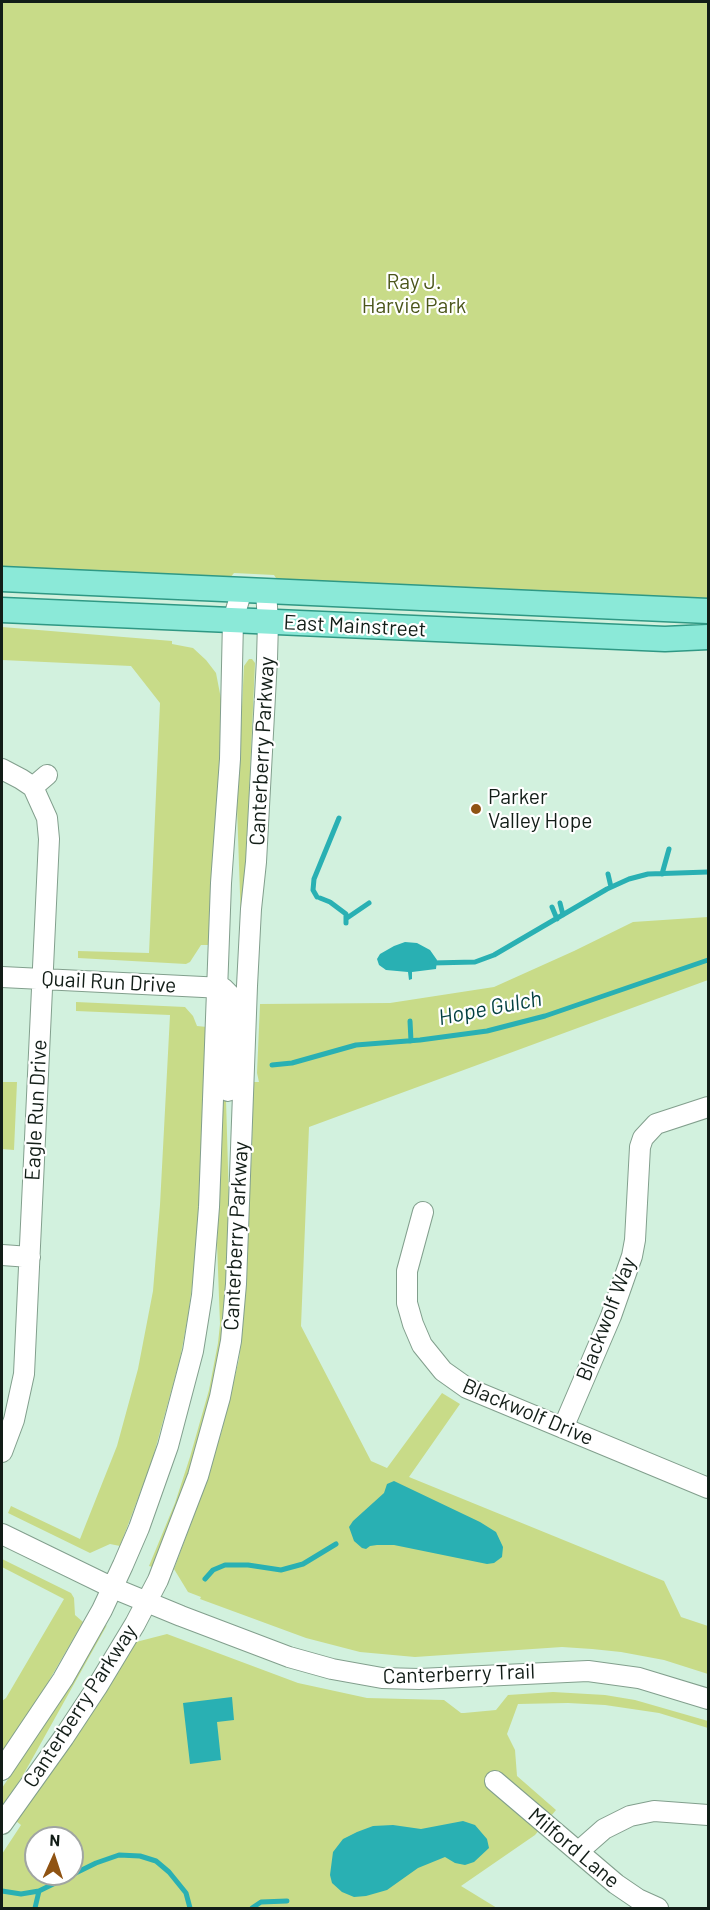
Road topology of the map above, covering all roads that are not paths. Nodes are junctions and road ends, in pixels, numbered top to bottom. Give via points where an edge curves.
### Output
1 (2, 579) edge
2 (254, 591) junction
3 (2, 610) edge
4 (708, 611) edge
5 (233, 620) junction
6 (268, 622) junction
7 (708, 637) edge
8 (2, 769) edge
9 (2, 977) edge
10 (43, 978) junction
11 (217, 987) junction
12 (708, 1107) edge
13 (241, 1115) junction
14 (423, 1212) dead end
15 (2, 1255) edge
16 (30, 1257) junction
17 (563, 1428) junction
18 (2, 1452) edge
19 (708, 1488) edge
20 (2, 1534) edge
21 (113, 1588) junction
22 (147, 1602) junction
23 (708, 1699) edge
24 (2, 1770) edge
25 (495, 1781) dead end
26 (708, 1815) edge
27 (2, 1824) edge
28 (579, 1851) junction
29 (657, 1908) edge

1 - 2 main road, East Mainstreet
2 - 4 main road, East Mainstreet
2 - 5 street, Canterberry Parkway
2 - 6 street, Canterberry Parkway
3 - 5 main road, East Mainstreet
5 - 6 main road, East Mainstreet
5 - 11 street, Canterberry Parkway via 230,759
6 - 7 main road, East Mainstreet via 665,639
6 - 13 street, Canterberry Parkway
8 - 10 street, Eagle Run Drive via 21,779 40,781 49,839
9 - 10 street, Quail Run Drive
10 - 11 street, Quail Run Drive
10 - 16 street, Eagle Run Drive
11 - 13 street via 225,989 230,997 228,1091
11 - 21 street, Canterberry Parkway via 207,1238 193,1351 157,1480
12 - 17 street, Blackwolf Way via 640,1128 632,1256
13 - 22 street, Canterberry Parkway via 235,1304 226,1367 198,1476
14 - 17 street, Blackwolf Drive via 407,1271 406,1291 413,1324 429,1356 460,1384
15 - 16 street
16 - 18 street, Eagle Run Drive via 22,1390
17 - 19 street, Blackwolf Drive
20 - 21 street, Canterberry Trail
21 - 22 street, Canterberry Trail
21 - 24 street, Canterberry Parkway via 63,1679
22 - 23 street, Canterberry Trail via 289,1657 358,1675 419,1679 588,1671 639,1678
22 - 27 street, Canterberry Parkway via 77,1717
25 - 28 street, Milford Lane
26 - 28 street via 662,1811 630,1816 604,1830
28 - 29 street, Milford Lane via 621,1888

